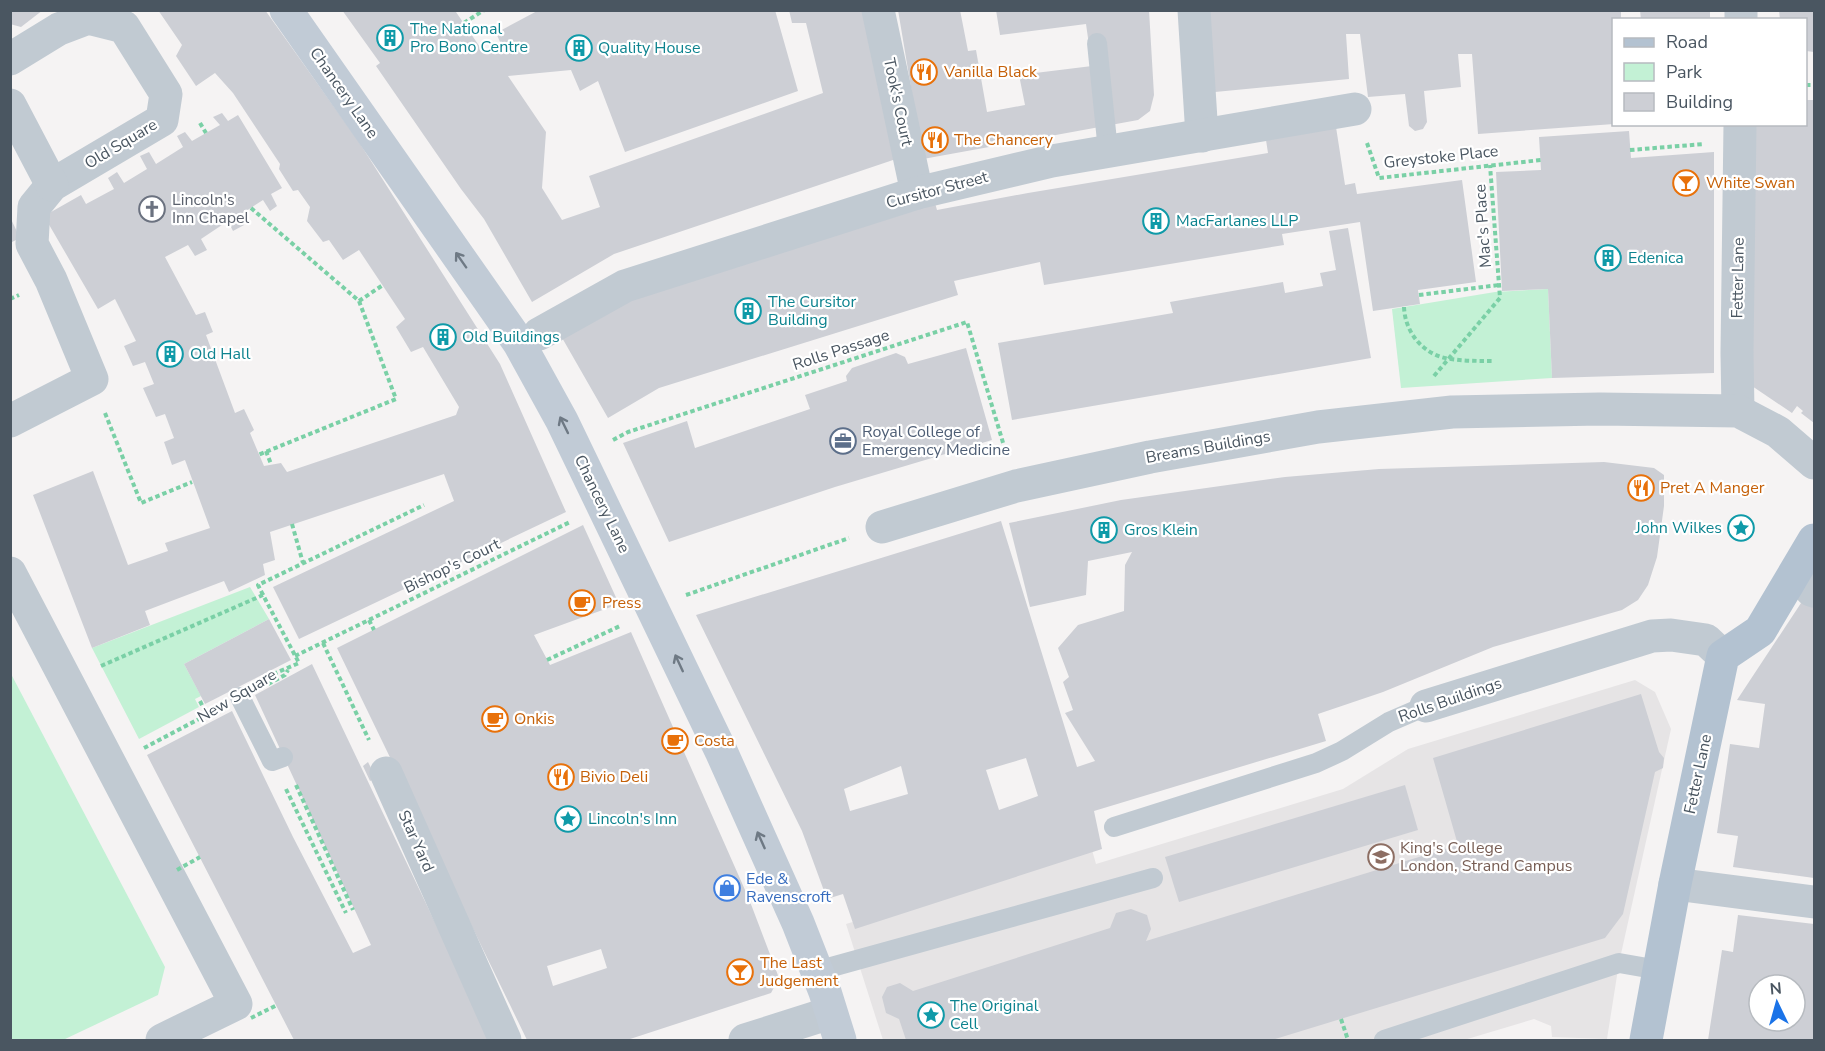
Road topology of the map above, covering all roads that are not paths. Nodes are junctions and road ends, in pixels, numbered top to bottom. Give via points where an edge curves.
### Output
1 (286, 10) edge
2 (878, 10) edge
3 (1194, 10) edge
4 (1097, 43) dead end
5 (10, 59) edge
6 (10, 105) edge
7 (1355, 109) road end
8 (1740, 126) edge
9 (1202, 136) junction
10 (1108, 152) junction
11 (52, 185) junction
12 (917, 193) junction
13 (539, 334) dead end
14 (1738, 411) junction
15 (10, 421) edge
16 (1815, 463) edge
17 (882, 527) road end
18 (1815, 540) edge
19 (10, 573) edge
20 (1723, 656) junction
21 (240, 696) road end
22 (1426, 706) joint
23 (278, 759) road end
24 (386, 773) road end
25 (1114, 827) dead end
26 (1153, 878) dead end
27 (1675, 884) junction
28 (1815, 902) edge
29 (1659, 970) junction
30 (817, 971) junction
31 (835, 1027) edge
32 (162, 1041) edge
33 (506, 1041) edge
34 (745, 1041) edge
35 (1384, 1041) edge
36 (1646, 1041) edge

30 -> 1 main road, Chancery Lane via 721,751 562,421 519,343
2 - 12 street, Took's Court
3 - 9 street
4 - 10 lane
5 - 11 street, Old Square via 59,29 88,18 124,27 166,94 162,120
6 - 11 street
7 - 9 street, Cursitor Street
8 - 14 street, Fetter Lane
9 - 10 street, Cursitor Street
10 - 12 street, Cursitor Street
11 - 15 street via 34,207 32,244 92,379
12 - 13 street, Cursitor Street via 625,286
14 - 16 street via 1778,432
14 - 17 street, Breams Buildings via 1600,408 1452,412 1318,427 1016,486
18 - 20 main road via 1760,631
19 - 32 street via 236,1004
20 - 22 street, Rolls Buildings via 1706,640 1671,634 1652,636
20 - 27 main road, Fetter Lane
21 - 23 lane
22 - 25 lane, Rolls Buildings via 1316,763
24 - 33 street, Star Yard
26 - 30 lane
27 - 28 street
27 - 29 main road, Fetter Lane
29 - 35 lane via 1619,963
29 - 36 main road, Fetter Lane
30 - 31 main road, Chancery Lane
31 - 34 street

